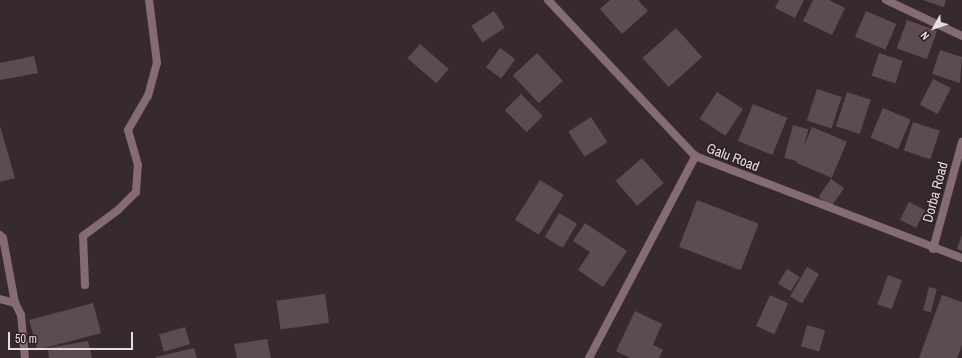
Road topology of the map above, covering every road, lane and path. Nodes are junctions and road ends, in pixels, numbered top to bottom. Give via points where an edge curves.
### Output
1 (149, 0) edge
2 (548, 0) edge
3 (886, 0) edge
4 (962, 36) edge
5 (962, 142) edge
6 (695, 155) junction
7 (0, 236) edge
8 (933, 248) junction
9 (962, 258) edge
10 (85, 285) dead end
11 (0, 299) edge
12 (15, 303) junction
13 (25, 358) edge
14 (589, 358) edge

1 - 10 street via 157,63 148,96 128,130 138,165 136,192 118,210 83,236
2 - 6 street, Galu Road
3 - 4 street
5 - 8 street, Dorba Road
6 - 8 street, Galu Road
6 - 14 street
7 - 12 street via 3,238
8 - 9 street, Galu Road
11 - 12 street
12 - 13 street via 22,315

